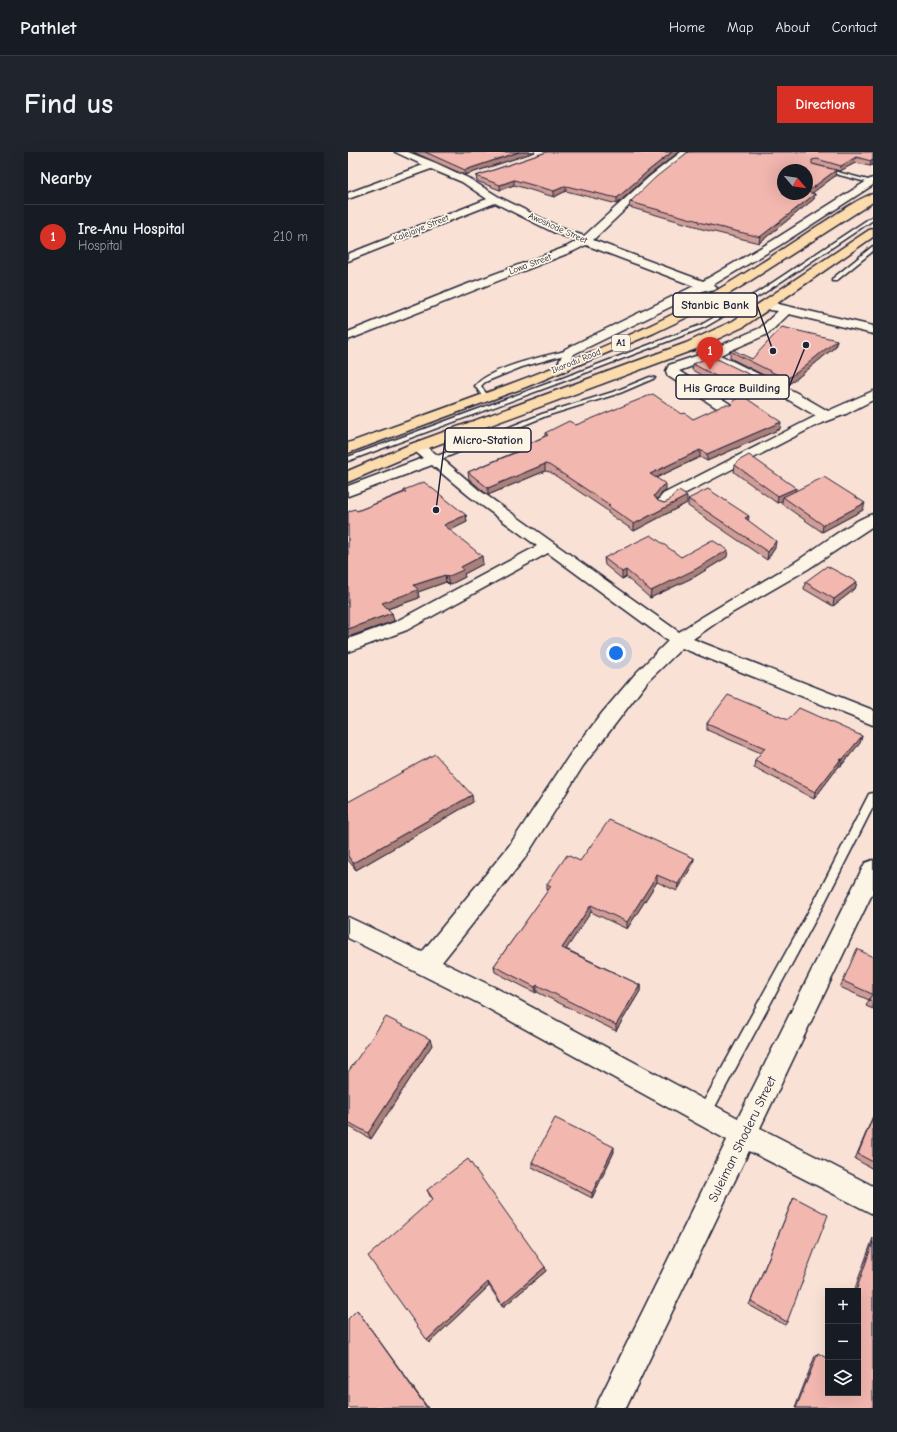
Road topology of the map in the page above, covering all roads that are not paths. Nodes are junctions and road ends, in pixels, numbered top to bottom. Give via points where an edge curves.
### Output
1 (400, 152) edge
2 (688, 152) edge
3 (432, 165) junction
4 (814, 166) edge
5 (479, 175) edge
6 (465, 180) junction
7 (872, 181) edge
8 (348, 196) edge
9 (873, 197) edge
10 (495, 199) junction
11 (873, 218) edge
12 (873, 232) edge
13 (585, 241) junction
14 (873, 248) edge
15 (348, 258) edge
16 (834, 280) dead end
17 (703, 286) junction
18 (722, 292) junction
19 (768, 305) junction
20 (786, 310) junction
21 (668, 321) junction
22 (873, 330) edge
23 (718, 333) junction
24 (682, 335) junction
25 (348, 336) edge
26 (691, 346) junction
27 (569, 352) junction
28 (710, 355) junction
29 (562, 368) junction
30 (652, 378) dead end
31 (873, 395) edge
32 (485, 396) junction
33 (725, 407) edge
34 (826, 416) junction
35 (418, 447) junction
36 (348, 448) edge
37 (434, 458) junction
38 (348, 459) edge
39 (348, 477) edge
40 (348, 491) edge
41 (663, 504) edge
42 (873, 519) edge
43 (549, 546) junction
44 (679, 640) junction
45 (348, 646) edge
46 (873, 718) edge
47 (873, 797) edge
48 (873, 869) edge
49 (348, 926) edge
50 (426, 964) junction
51 (704, 1114) junction
52 (744, 1135) junction
53 (873, 1200) edge
54 (610, 1408) edge

1 - 3 street, Awoshode Street
2 - 13 street, Lowa Street via 652,179
3 - 6 street, Awoshode Street
3 - 8 street
4 - 7 lane
5 - 6 street
6 - 10 street, Awoshode Street
7 - 17 street via 776,243
9 - 18 highway, Ikorodu Road / A1
10 - 13 street, Awoshode Street
10 - 15 street, Kalejaiye Street
11 - 24 lane via 731,311
12 - 19 highway
13 - 17 street, Awoshode Street
13 - 25 street, Lowa Street
14 - 16 lane
17 - 18 street, Awoshode Street
17 - 27 street
18 - 21 highway, Ikorodu Road / A1
19 - 20 street
19 - 23 highway
20 - 22 street
20 - 28 street via 764,331
21 - 24 highway via 672,330
21 - 29 highway, Ikorodu Road / A1
23 - 24 highway
23 - 26 highway
24 - 38 lane
26 - 28 street
26 - 35 highway
27 - 29 street
27 - 32 lane via 545,357 483,380 478,386
28 - 33 street via 674,368 672,374
28 - 34 street
29 - 32 highway, Ikorodu Road / A1
30 - 37 lane via 618,392 544,415
31 - 34 street
32 - 36 highway, Ikorodu Road / A1
34 - 41 street via 677,492 668,497
35 - 37 street
35 - 39 highway
37 - 40 street
37 - 43 street via 474,493
42 - 44 street
43 - 44 street
43 - 45 street via 401,626
44 - 46 street
44 - 50 street via 642,677 609,718 576,761 517,852
47 - 51 lane via 821,899
48 - 52 street, Suleiman Shoderu Street
49 - 50 street
50 - 51 street
51 - 52 street
52 - 53 street
52 - 54 street, Suleiman Shoderu Street

